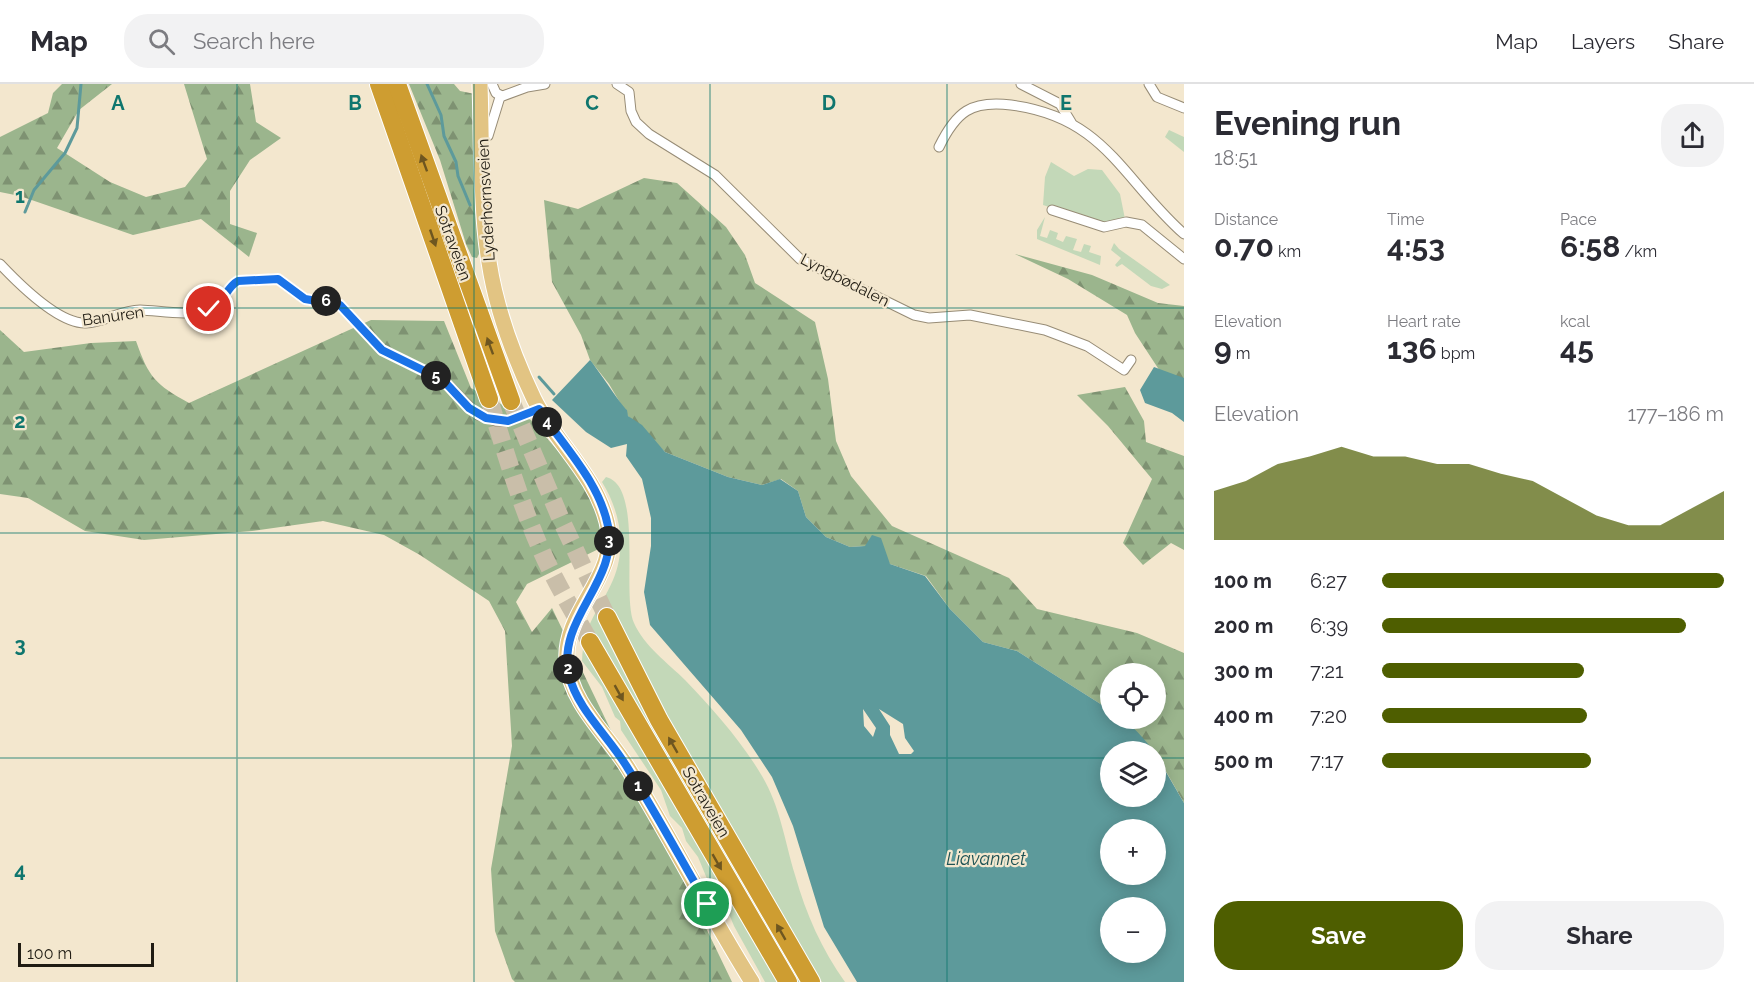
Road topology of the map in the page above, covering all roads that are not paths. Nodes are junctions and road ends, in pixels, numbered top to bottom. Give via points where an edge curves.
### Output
1 (379, 84) edge
2 (397, 84) edge
3 (480, 84) edge
4 (492, 84) edge
5 (545, 84) edge
6 (617, 84) edge
7 (1021, 84) edge
8 (1149, 84) edge
9 (502, 96) junction
10 (1184, 108) edge
11 (1071, 122) junction
12 (482, 137) junction
13 (939, 147) dead end
14 (1052, 210) dead end
15 (1184, 234) edge
16 (1184, 259) edge
17 (0, 264) edge
18 (1131, 360) dead end
19 (489, 399) tunnel mouth
20 (511, 401) tunnel mouth
21 (539, 409) junction
22 (607, 617) tunnel mouth
23 (590, 642) tunnel mouth
24 (752, 982) edge
25 (788, 982) edge
26 (812, 982) edge

1 -> 19 highway, Sotraveien
20 -> 2 highway, Sotraveien
3 - 12 main road, Lyderhornsveien
4 - 9 street
5 - 9 street
6 - 18 street, Lyngbødalen via 629,92 636,122 715,175 800,259 924,318 959,314 986,317 1056,334 1087,346 1124,370
7 - 11 street via 1060,104
8 - 10 street via 1157,98
9 - 12 street via 496,104 488,136
11 - 13 street via 1039,110 980,105 955,118
11 - 15 street via 1116,158
12 - 21 main road, Lyderhornsveien via 486,237 493,282
14 - 16 street via 1104,227 1126,222 1142,225
17 - 21 street, Banuren via 51,308 70,320 86,323 137,310 173,314 209,309 219,305 238,281 278,279 305,299 340,305 382,350 443,380 478,415 508,421
21 - 24 main road, Lyderhornsveien via 587,478 603,508 609,532 605,565 569,638 567,663 573,687 627,767
26 -> 22 highway, Sotraveien via 659,720
23 -> 25 highway, Sotraveien

